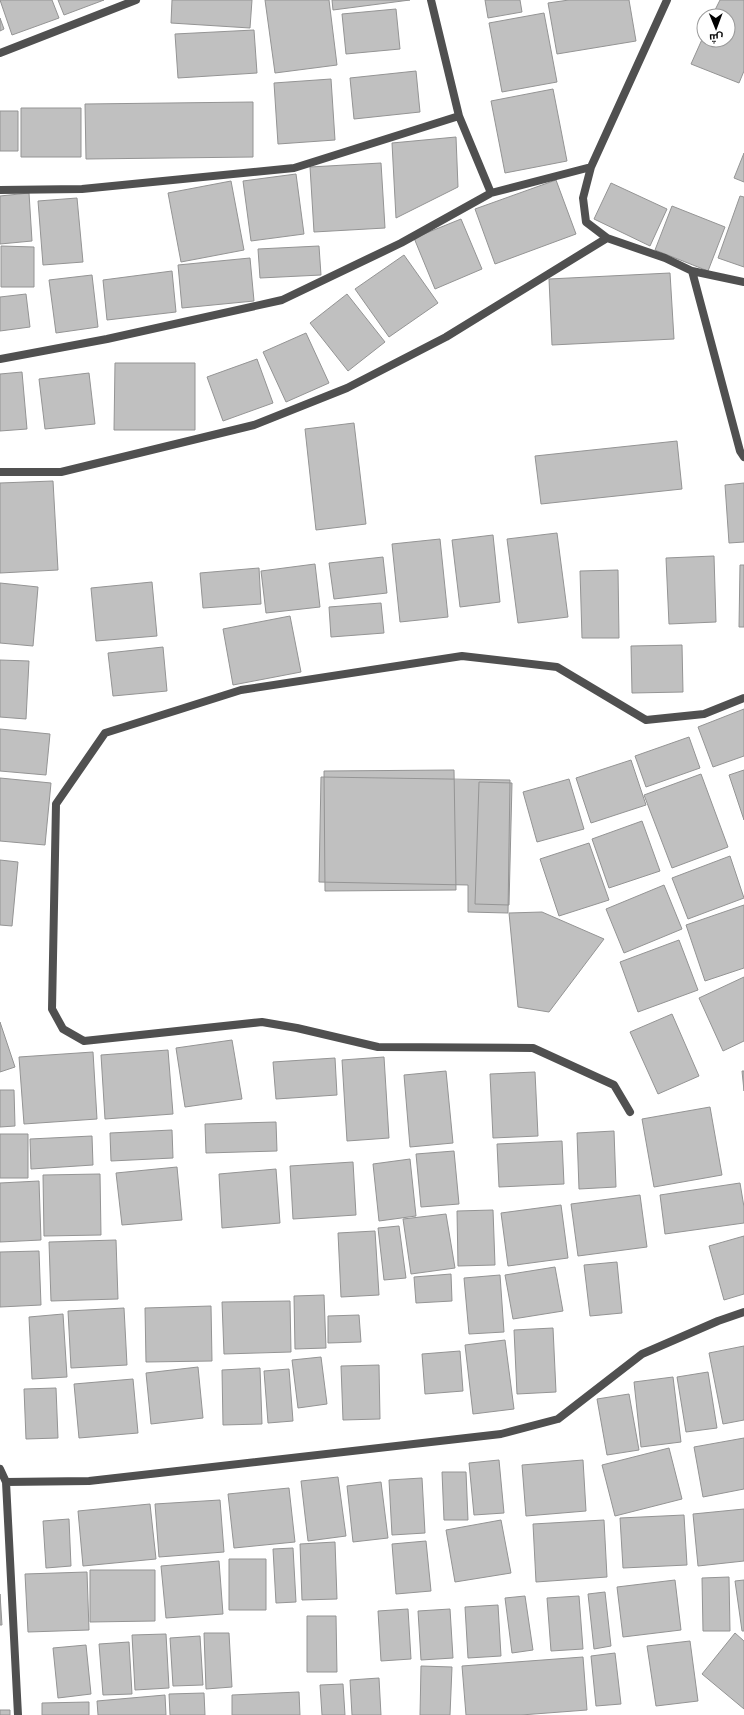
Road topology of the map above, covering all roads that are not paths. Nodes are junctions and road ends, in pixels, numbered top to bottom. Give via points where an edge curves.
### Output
1 (136, 0) edge
2 (431, 0) edge
3 (667, 0) edge
4 (0, 52) edge
5 (459, 116) junction
6 (591, 167) junction
7 (0, 190) edge
8 (491, 193) junction
9 (606, 238) junction
10 (692, 272) junction
11 (744, 282) edge
12 (0, 359) edge
13 (744, 458) edge
14 (0, 472) edge
15 (744, 698) edge
16 (630, 1112) dead end
17 (744, 1312) edge
18 (0, 1469) edge
19 (6, 1482) junction
20 (18, 1715) edge

1 - 4 street
2 - 5 street
3 - 6 street
5 - 7 street via 294,168 82,188
5 - 8 street
6 - 8 street
6 - 9 street via 583,198 586,222
8 - 12 street via 401,243 282,300 107,340
9 - 10 street via 665,258
9 - 14 street via 446,336 347,388 254,425 61,472
10 - 11 street
10 - 13 street
15 - 16 street via 704,714 646,720 557,667 462,656 241,690 105,733 56,804 52,1009 63,1029 84,1041 262,1022 378,1047 533,1048 614,1085
17 - 19 street via 642,1354 558,1418 501,1434 89,1481
18 - 19 street
19 - 20 street

